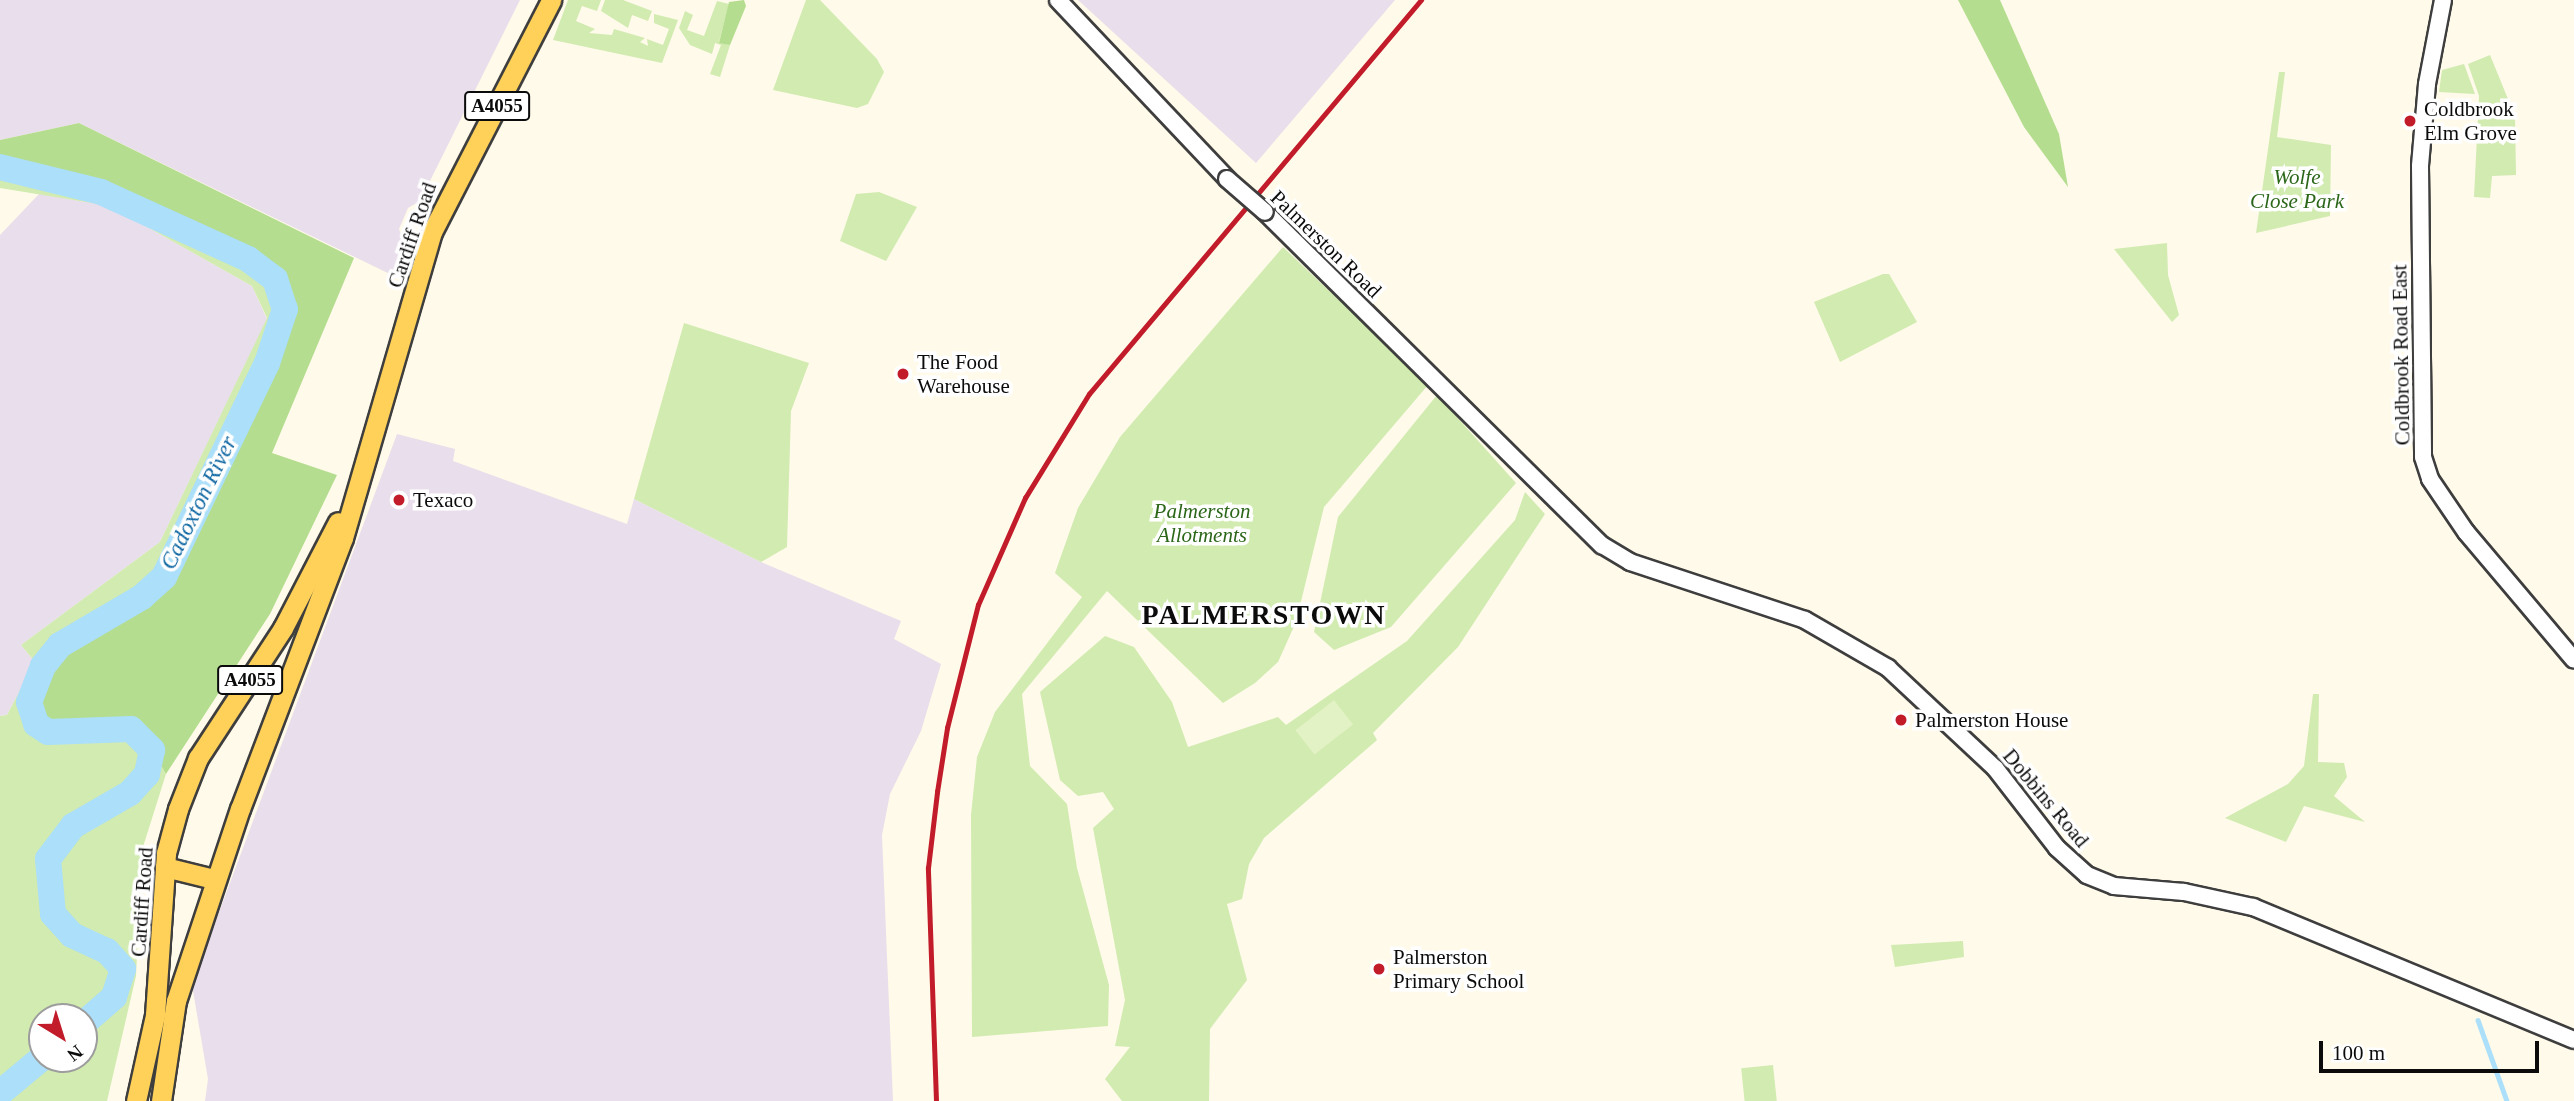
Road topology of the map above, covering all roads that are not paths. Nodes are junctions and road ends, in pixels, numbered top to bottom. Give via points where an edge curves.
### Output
1 (551, 0) edge
2 (1058, 0) edge
3 (2443, 0) edge
4 (352, 501) junction
5 (1570, 511) joint
6 (2574, 660) edge
7 (165, 867) junction
8 (214, 879) junction
9 (2574, 1040) edge
10 (136, 1101) edge
11 (161, 1101) edge

1 - 4 main road, Cardiff Road / A4055 via 440,209
2 - 5 street, Palmerston Road, bridge via 1227,179
3 - 6 street, Coldbrook Road East via 2427,84 2420,166 2423,457 2430,479 2466,532
4 - 7 main road, Cardiff Road / A4055 via 283,628 198,758
4 - 8 main road, Cardiff Road / A4055
5 - 9 street, Dobbins Road via 1617,556 1805,620 1888,668 1995,768 2057,848 2099,882 2253,907
7 - 8 main road
7 - 10 main road, Cardiff Road / A4055 via 161,965
8 - 11 main road, Cardiff Road / A4055 via 174,1008

